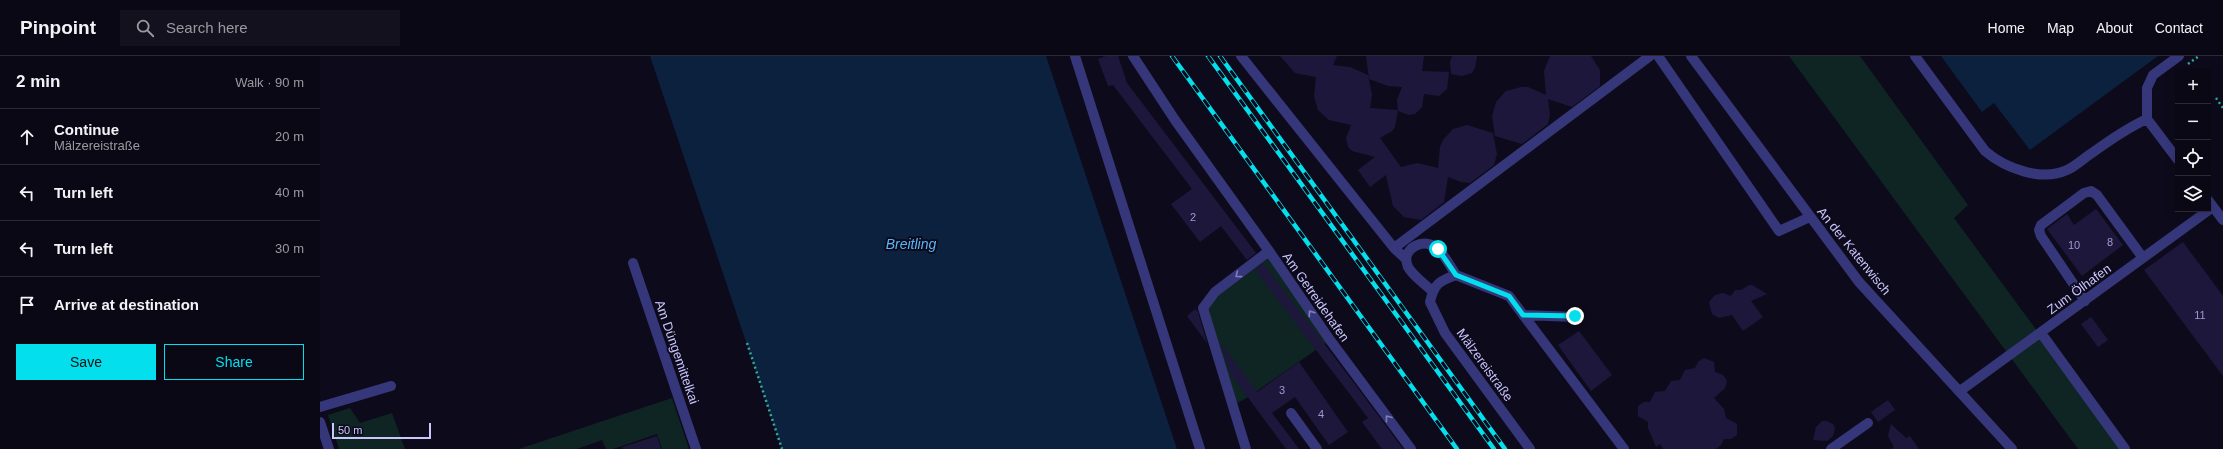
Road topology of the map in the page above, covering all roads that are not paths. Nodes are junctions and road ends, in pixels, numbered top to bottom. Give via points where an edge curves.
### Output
1 (1075, 56) edge
2 (1133, 56) edge
3 (1241, 56) edge
4 (1650, 56) edge
5 (1658, 56) edge
6 (1691, 56) edge
7 (1915, 56) edge
8 (2179, 56) edge
9 (2147, 120) junction
10 (2175, 156) edge
11 (2211, 204) edge
12 (2201, 212) edge
13 (1810, 217) junction
14 (2223, 220) edge
15 (1394, 248) junction
16 (1269, 251) junction
17 (2143, 258) junction
18 (1406, 259) junction
19 (633, 263) dead end
20 (1456, 275) junction
21 (1432, 291) junction
22 (2085, 301) junction
23 (1523, 315) junction
24 (1575, 316) dead end
25 (2041, 333) junction
26 (391, 386) dead end
27 (1960, 391) junction
28 (320, 407) edge
29 (1291, 413) dead end
30 (320, 422) edge
31 (1868, 423) dead end
32 (329, 449) edge
33 (696, 449) edge
34 (1200, 449) edge
35 (1246, 449) edge
36 (1317, 449) edge
37 (1411, 449) edge
38 (1530, 449) edge
39 (1624, 449) edge
40 (1832, 449) edge
41 (2012, 449) edge
42 (2125, 449) edge

1 - 34 street
2 - 16 street via 1175,120
3 - 15 street
4 - 15 street
5 - 13 street via 1779,231
6 - 13 street, An der Katenwisch
7 - 9 street via 1985,151 1996,161 2011,167 2049,174 2068,170 2126,129
8 - 9 street via 2153,75 2149,81
9 - 10 street
11 - 14 street, Zum Ölhafen
12 - 17 street, Zum Ölhafen
13 - 27 street, An der Katenwisch via 1859,282
15 - 18 street
16 -> 35 street, Am Getreidehafen via 1215,292 1203,308
37 -> 16 street, Am Getreidehafen via 1330,340
17 - 22 street, Zum Ölhafen
17 - 22 street via 2097,195 2091,191 2084,193 2041,225 2039,230 2040,236
18 - 20 street via 1409,250 1419,244 1429,243 1438,249
18 - 21 street via 1409,268
19 - 33 street, Am Düngemittelkai
20 - 21 street via 1440,281
20 - 23 street via 1509,296
21 - 38 street, Mälzereistraße via 1430,302 1445,333
22 - 25 street, Zum Ölhafen
23 - 24 street
23 - 39 street
25 - 27 street, Zum Ölhafen
25 - 42 street
26 - 28 street
27 - 41 street, An der Katenwisch
29 - 36 street
30 - 32 street
31 - 40 street

